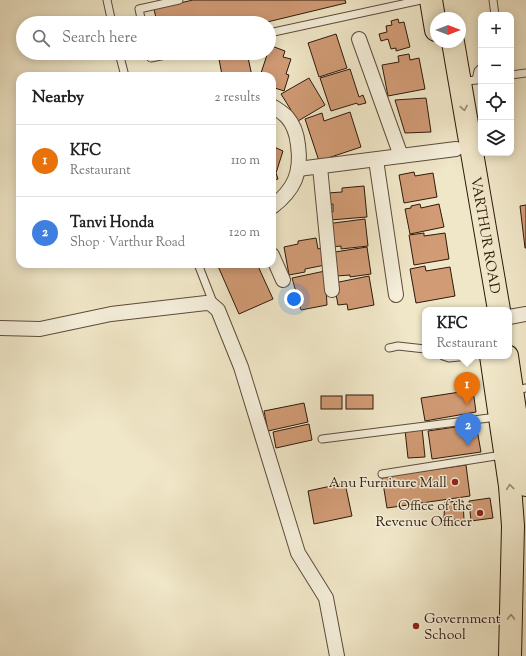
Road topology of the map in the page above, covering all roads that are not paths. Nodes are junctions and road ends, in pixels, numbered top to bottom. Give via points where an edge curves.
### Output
1 (107, 0) edge
2 (179, 0) edge
3 (421, 0) edge
4 (431, 0) edge
5 (446, 0) edge
6 (494, 0) edge
7 (389, 3) edge
8 (433, 12) edge
9 (448, 12) edge
10 (495, 12) edge
11 (110, 16) edge
12 (140, 16) edge
13 (276, 31) edge
14 (359, 39) dead end
15 (439, 48) edge
16 (456, 48) edge
17 (121, 60) edge
18 (478, 71) edge
19 (123, 72) edge
20 (526, 73) edge
21 (514, 75) edge
22 (472, 80) edge
23 (276, 109) edge
24 (456, 149) junction
25 (401, 156) junction
26 (376, 160) junction
27 (320, 167) junction
28 (298, 169) junction
29 (276, 204) edge
30 (276, 264) edge
31 (200, 268) edge
32 (283, 280) dead end
33 (332, 290) dead end
34 (396, 295) dead end
35 (215, 306) junction
36 (482, 307) edge
37 (499, 307) edge
38 (526, 314) edge
39 (512, 316) edge
40 (0, 328) edge
41 (389, 348) dead end
42 (422, 349) edge
43 (493, 359) edge
44 (508, 359) edge
45 (515, 402) edge
46 (322, 439) dead end
47 (504, 454) junction
48 (382, 474) dead end
49 (526, 484) edge
50 (338, 656) edge
51 (510, 656) edge

1 - 11 lane
2 - 12 lane via 139,9
3 - 7 lane
4 - 8 main road
5 - 9 main road
6 - 10 lane
7 - 13 lane
14 - 25 street
15 - 24 main road, VARTHUR ROAD
16 - 22 main road, VARTHUR ROAD
17 - 19 lane
18 - 22 lane
20 - 21 lane
22 -> 37 main road, VARTHUR ROAD
23 - 28 street via 287,118 296,133 300,161
24 - 25 street
24 - 36 main road, VARTHUR ROAD
25 - 26 street
26 - 27 street
26 - 34 street
27 - 28 street
27 - 33 street
28 - 29 street via 294,183
30 - 32 street
31 - 35 lane
35 - 40 street via 206,303 111,314 40,329
35 - 50 street via 241,367 298,552 326,598
38 - 39 street
41 - 42 lane via 398,346
43 - 45 main road
44 - 45 main road
45 - 46 lane
45 - 47 main road
45 - 49 main road
47 - 48 lane
51 -> 47 main road via 513,526

